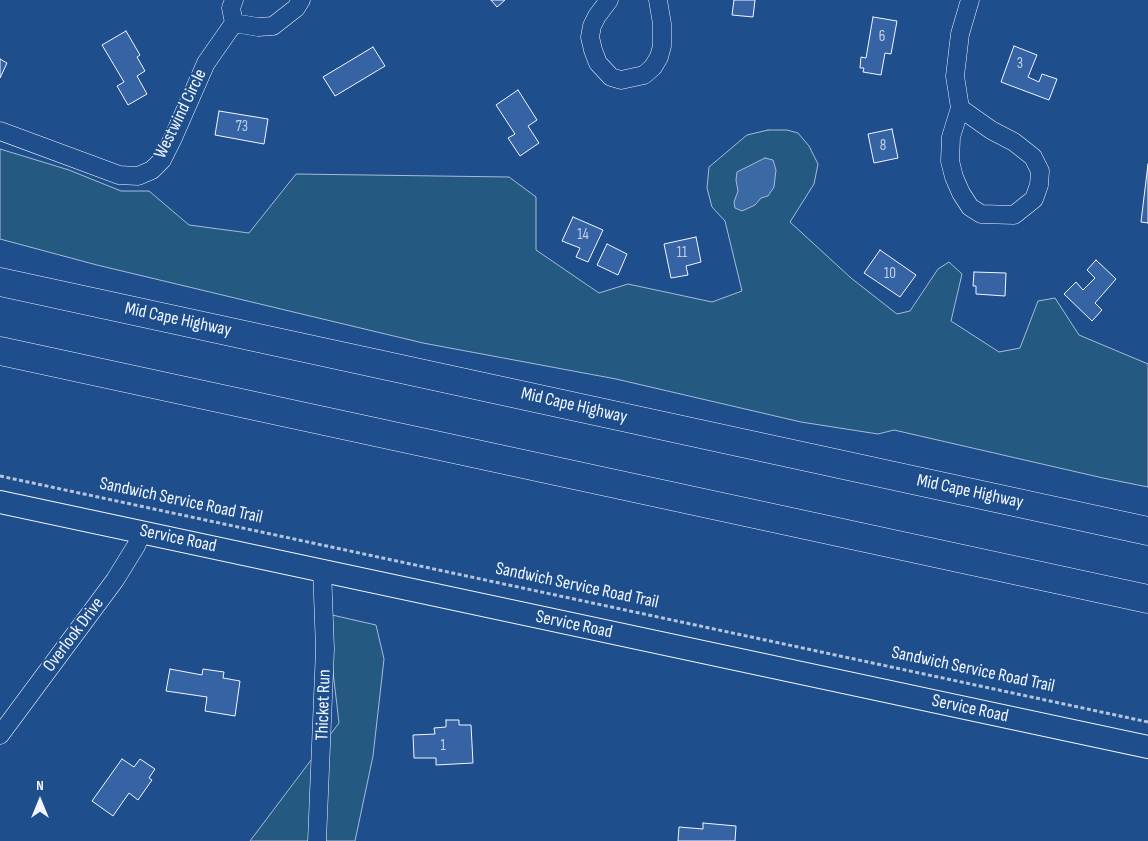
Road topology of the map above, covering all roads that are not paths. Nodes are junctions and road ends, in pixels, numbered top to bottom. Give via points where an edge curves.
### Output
1 (234, 0) edge
2 (301, 0) edge
3 (609, 0) edge
4 (658, 0) edge
5 (970, 0) edge
6 (234, 23) junction
7 (960, 108) junction
8 (0, 131) edge
9 (0, 282) edge
10 (0, 351) edge
11 (0, 502) edge
12 (1148, 531) edge
13 (142, 532) junction
14 (322, 570) junction
15 (1148, 599) edge
16 (0, 735) edge
17 (1148, 747) edge
18 (317, 841) edge

1 - 6 street via 231,8
2 - 6 street via 272,26
3 - 4 street via 597,16 590,37 598,62 611,77 621,80 644,75 659,57 662,24
5 - 7 street via 960,34 955,76
6 - 8 street, Westwind Circle via 206,62 162,160 152,170 138,176 119,175
7 - 7 street via 1033,157 1040,171 1039,185 1034,199 1014,215 980,214 970,207 961,193 950,161 951,137
9 - 12 highway, Mid Cape Highway
10 - 15 highway
11 - 13 street, Service Road
13 - 14 street, Service Road
13 - 16 street, Overlook Drive via 115,580
14 - 17 street, Service Road
14 - 18 street, Thicket Run via 325,649

